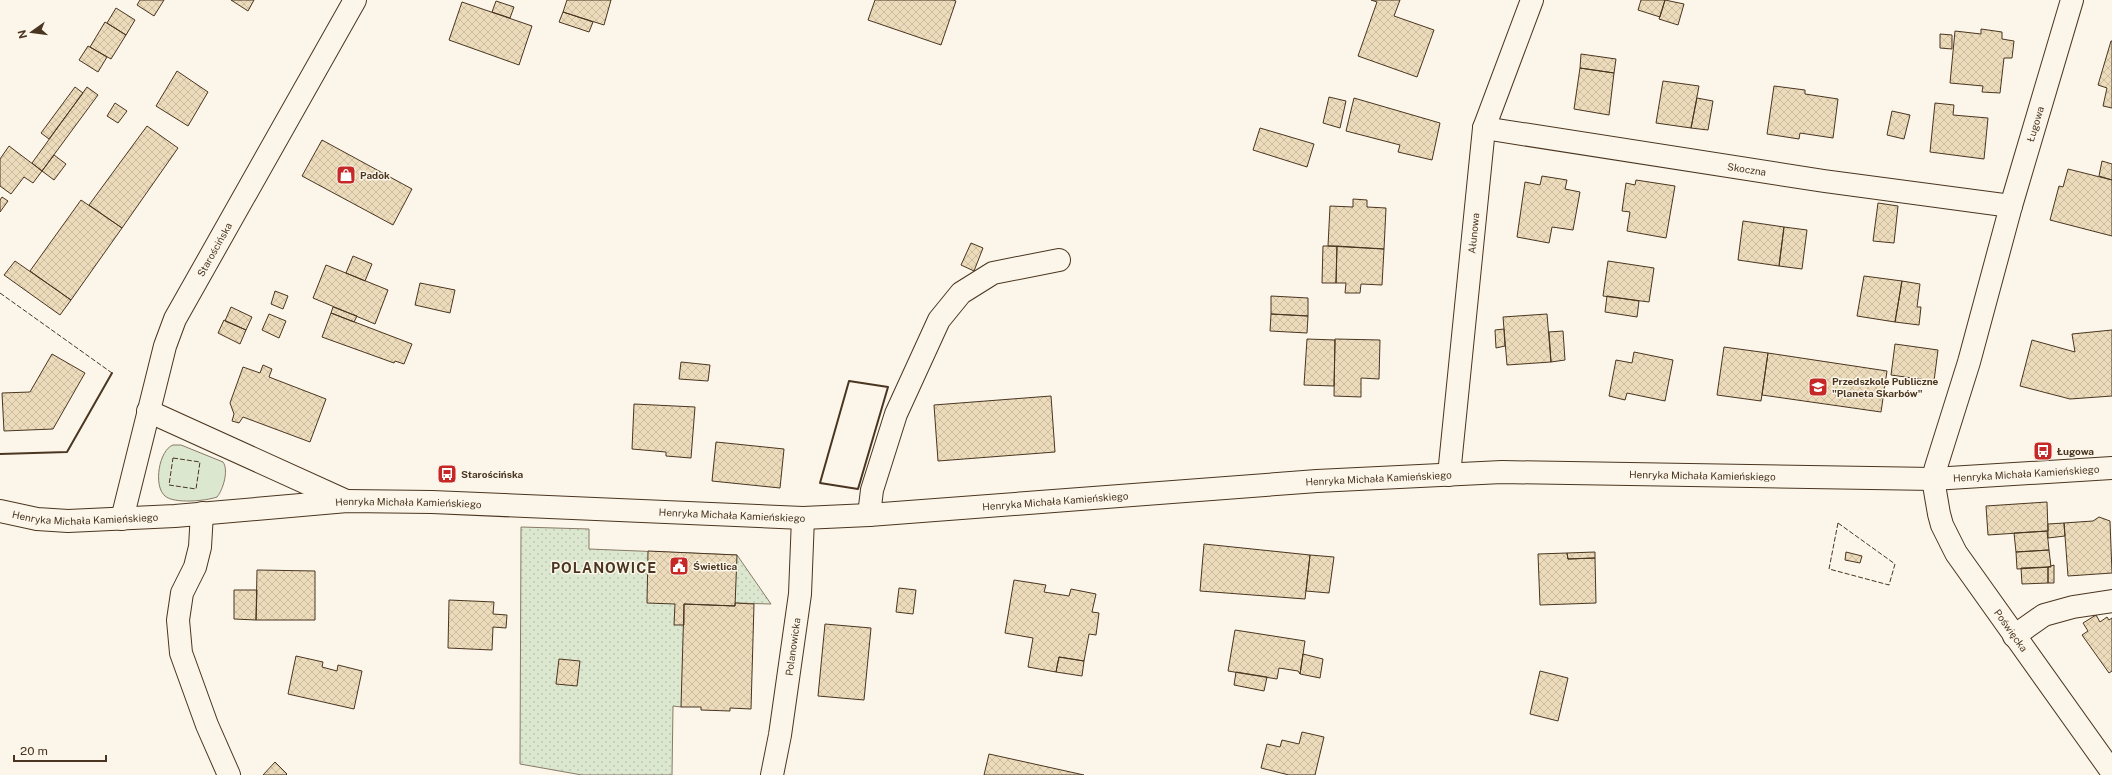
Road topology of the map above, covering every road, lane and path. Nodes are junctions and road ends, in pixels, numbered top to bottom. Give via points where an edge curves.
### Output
1 (355, 0) edge
2 (1532, 0) edge
3 (2072, 0) edge
4 (1484, 128) junction
5 (2011, 206) junction
6 (1059, 260) dead end
7 (148, 411) junction
8 (2112, 468) edge
9 (1449, 474) junction
10 (1933, 479) junction
11 (347, 501) junction
12 (0, 512) edge
13 (202, 513) junction
14 (869, 515) junction
15 (803, 518) junction
16 (122, 519) junction
17 (2112, 601) edge
18 (2014, 636) junction
19 (2112, 772) edge
20 (229, 775) edge
21 (772, 775) edge

1 - 7 street, Starościńska via 175,319
2 - 4 street, Ałunowa
3 - 5 street, Ługowa
4 - 5 street, Skoczna via 1824,181
4 - 9 street, Ałunowa
5 - 10 street, Ługowa via 1969,362
6 - 14 street via 993,273 961,293 939,320 896,414 872,490
7 - 11 street
7 - 16 street, Starościńska
8 - 10 street, Henryka Michała Kamieńskiego
9 - 10 street, Henryka Michała Kamieńskiego via 1566,472
9 - 14 street, Henryka Michała Kamieńskiego via 1317,481
10 - 18 street, Poświęcka via 1945,532 1956,553
11 - 13 street, Henryka Michała Kamieńskiego
11 - 15 street, Henryka Michała Kamieńskiego via 432,502
12 - 16 street, Henryka Michała Kamieńskiego via 37,519
13 - 16 street, Henryka Michała Kamieńskiego
13 - 20 street via 196,568 182,594 178,620 182,654 207,725
14 - 15 street, Henryka Michała Kamieńskiego
15 - 21 street, Polanowicka via 800,594
17 - 18 street via 2073,607 2044,616
18 - 19 street, Poświęcka

